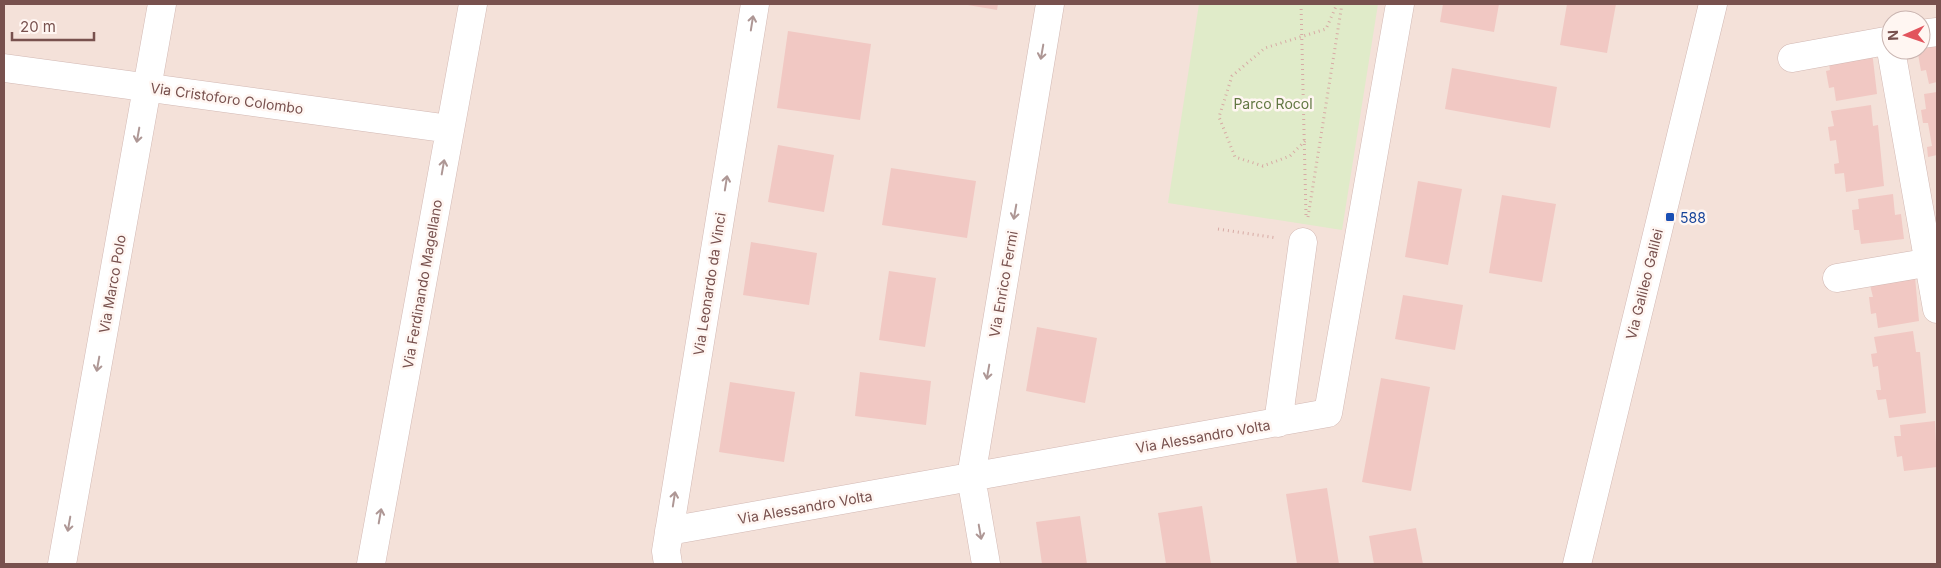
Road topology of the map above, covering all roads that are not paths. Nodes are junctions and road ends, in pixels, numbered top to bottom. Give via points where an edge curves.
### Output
1 (162, 4) edge
2 (474, 4) edge
3 (755, 4) edge
4 (1050, 4) edge
5 (1400, 4) edge
6 (1713, 4) edge
7 (1881, 46) edge
8 (1792, 58) dead end
9 (1894, 60) edge
10 (4, 68) edge
11 (147, 87) junction
12 (450, 129) junction
13 (1304, 242) dead end
14 (1933, 262) edge
15 (1837, 278) dead end
16 (1937, 309) edge
17 (1278, 423) junction
18 (971, 477) junction
19 (669, 531) junction
20 (62, 564) edge
21 (371, 564) edge
22 (668, 564) edge
23 (986, 564) edge
24 (1577, 564) edge

1 - 11 street, Via Marco Polo
2 - 12 street, Via Ferdinando Magellano
19 -> 3 street, Via Leonardo da Vinci
4 -> 18 street, Via Enrico Fermi
5 - 17 street, Via Alessandro Volta via 1328,413
6 - 24 street, Via Galileo Galilei
7 - 8 street
9 - 14 street
10 - 11 street, Via Cristoforo Colombo
11 - 12 street, Via Cristoforo Colombo
11 -> 20 street, Via Marco Polo
21 -> 12 street, Via Ferdinando Magellano
13 - 17 street
14 - 15 street
14 - 16 street
17 - 18 street, Via Alessandro Volta
18 - 19 street, Via Alessandro Volta
18 -> 23 street, Via Enrico Fermi
19 - 22 street, Via Leonardo da Vinci

